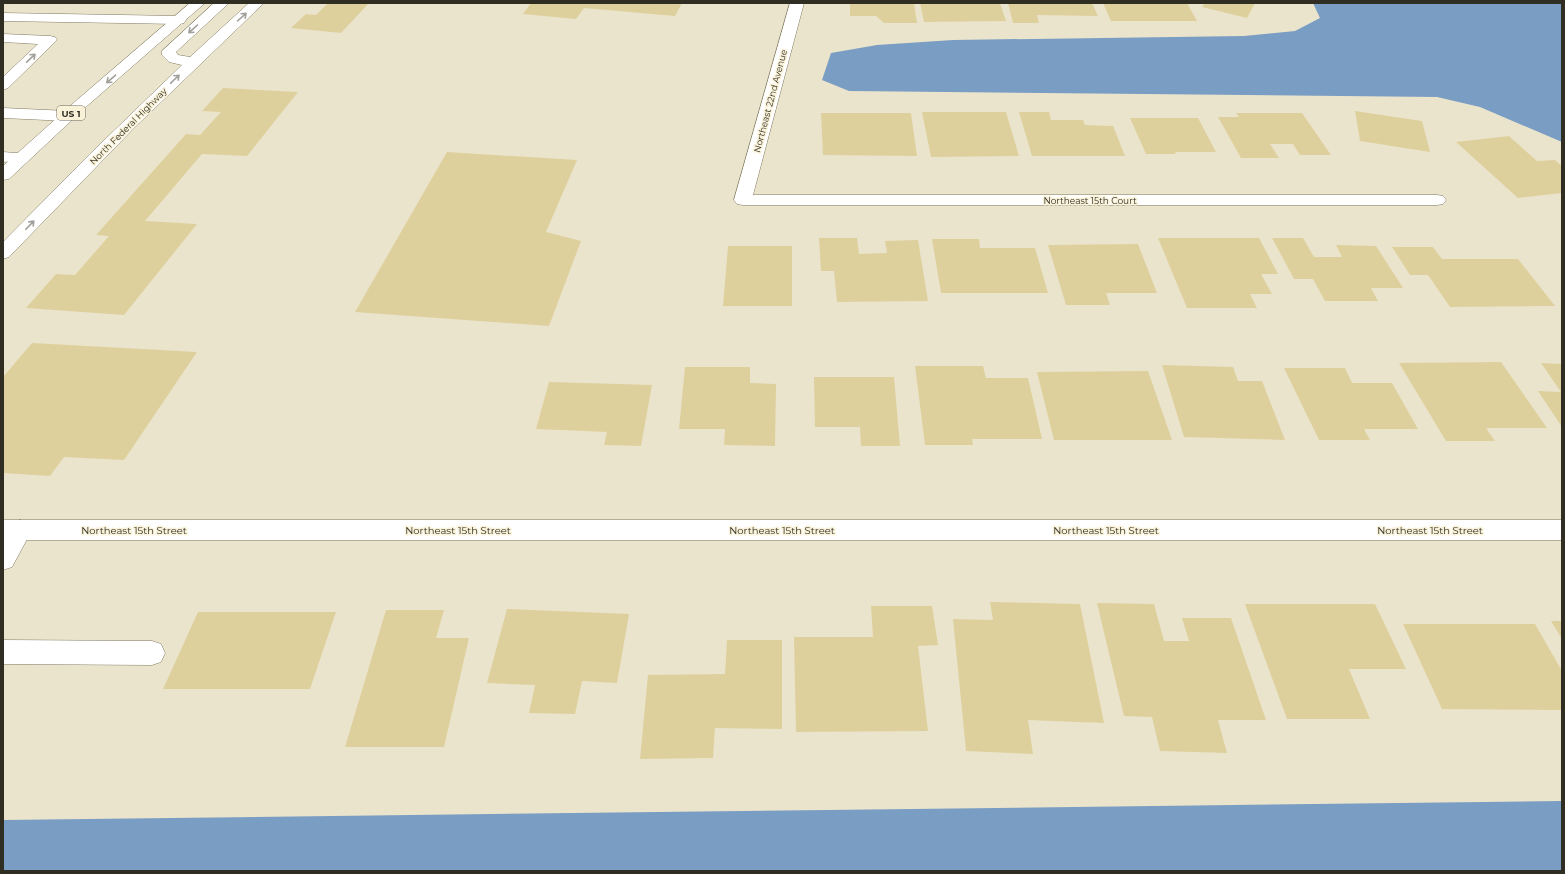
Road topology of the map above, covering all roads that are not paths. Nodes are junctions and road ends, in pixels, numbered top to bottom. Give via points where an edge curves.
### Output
1 (7, 3) edge
2 (198, 3) edge
3 (222, 3) edge
4 (257, 3) edge
5 (797, 3) edge
6 (3, 6) edge
7 (3, 17) edge
8 (179, 20) junction
9 (3, 38) edge
10 (192, 62) junction
11 (3, 85) edge
12 (3, 113) edge
13 (68, 116) junction
14 (3, 157) edge
15 (23, 157) junction
16 (3, 175) edge
17 (742, 200) joint
18 (1436, 200) dead end
19 (3, 253) edge
20 (12, 530) edge
21 (1562, 530) edge
22 (3, 560) edge
23 (3, 652) edge
24 (152, 653) dead end

1 - 6 street
2 - 8 street, US 1
3 -> 10 street via 169,51 169,55 174,59
10 -> 4 street, North Federal Highway
5 - 17 street, Northeast 22nd Avenue
7 - 8 street
8 -> 13 street, US 1
11 -> 9 street via 50,40
19 -> 10 street, North Federal Highway
12 - 13 street
13 - 15 street, US 1
14 - 15 street
15 - 16 street, US 1
17 - 18 street, Northeast 15th Court
20 - 21 street, Northeast 15th Street
20 - 22 street
23 - 24 street

